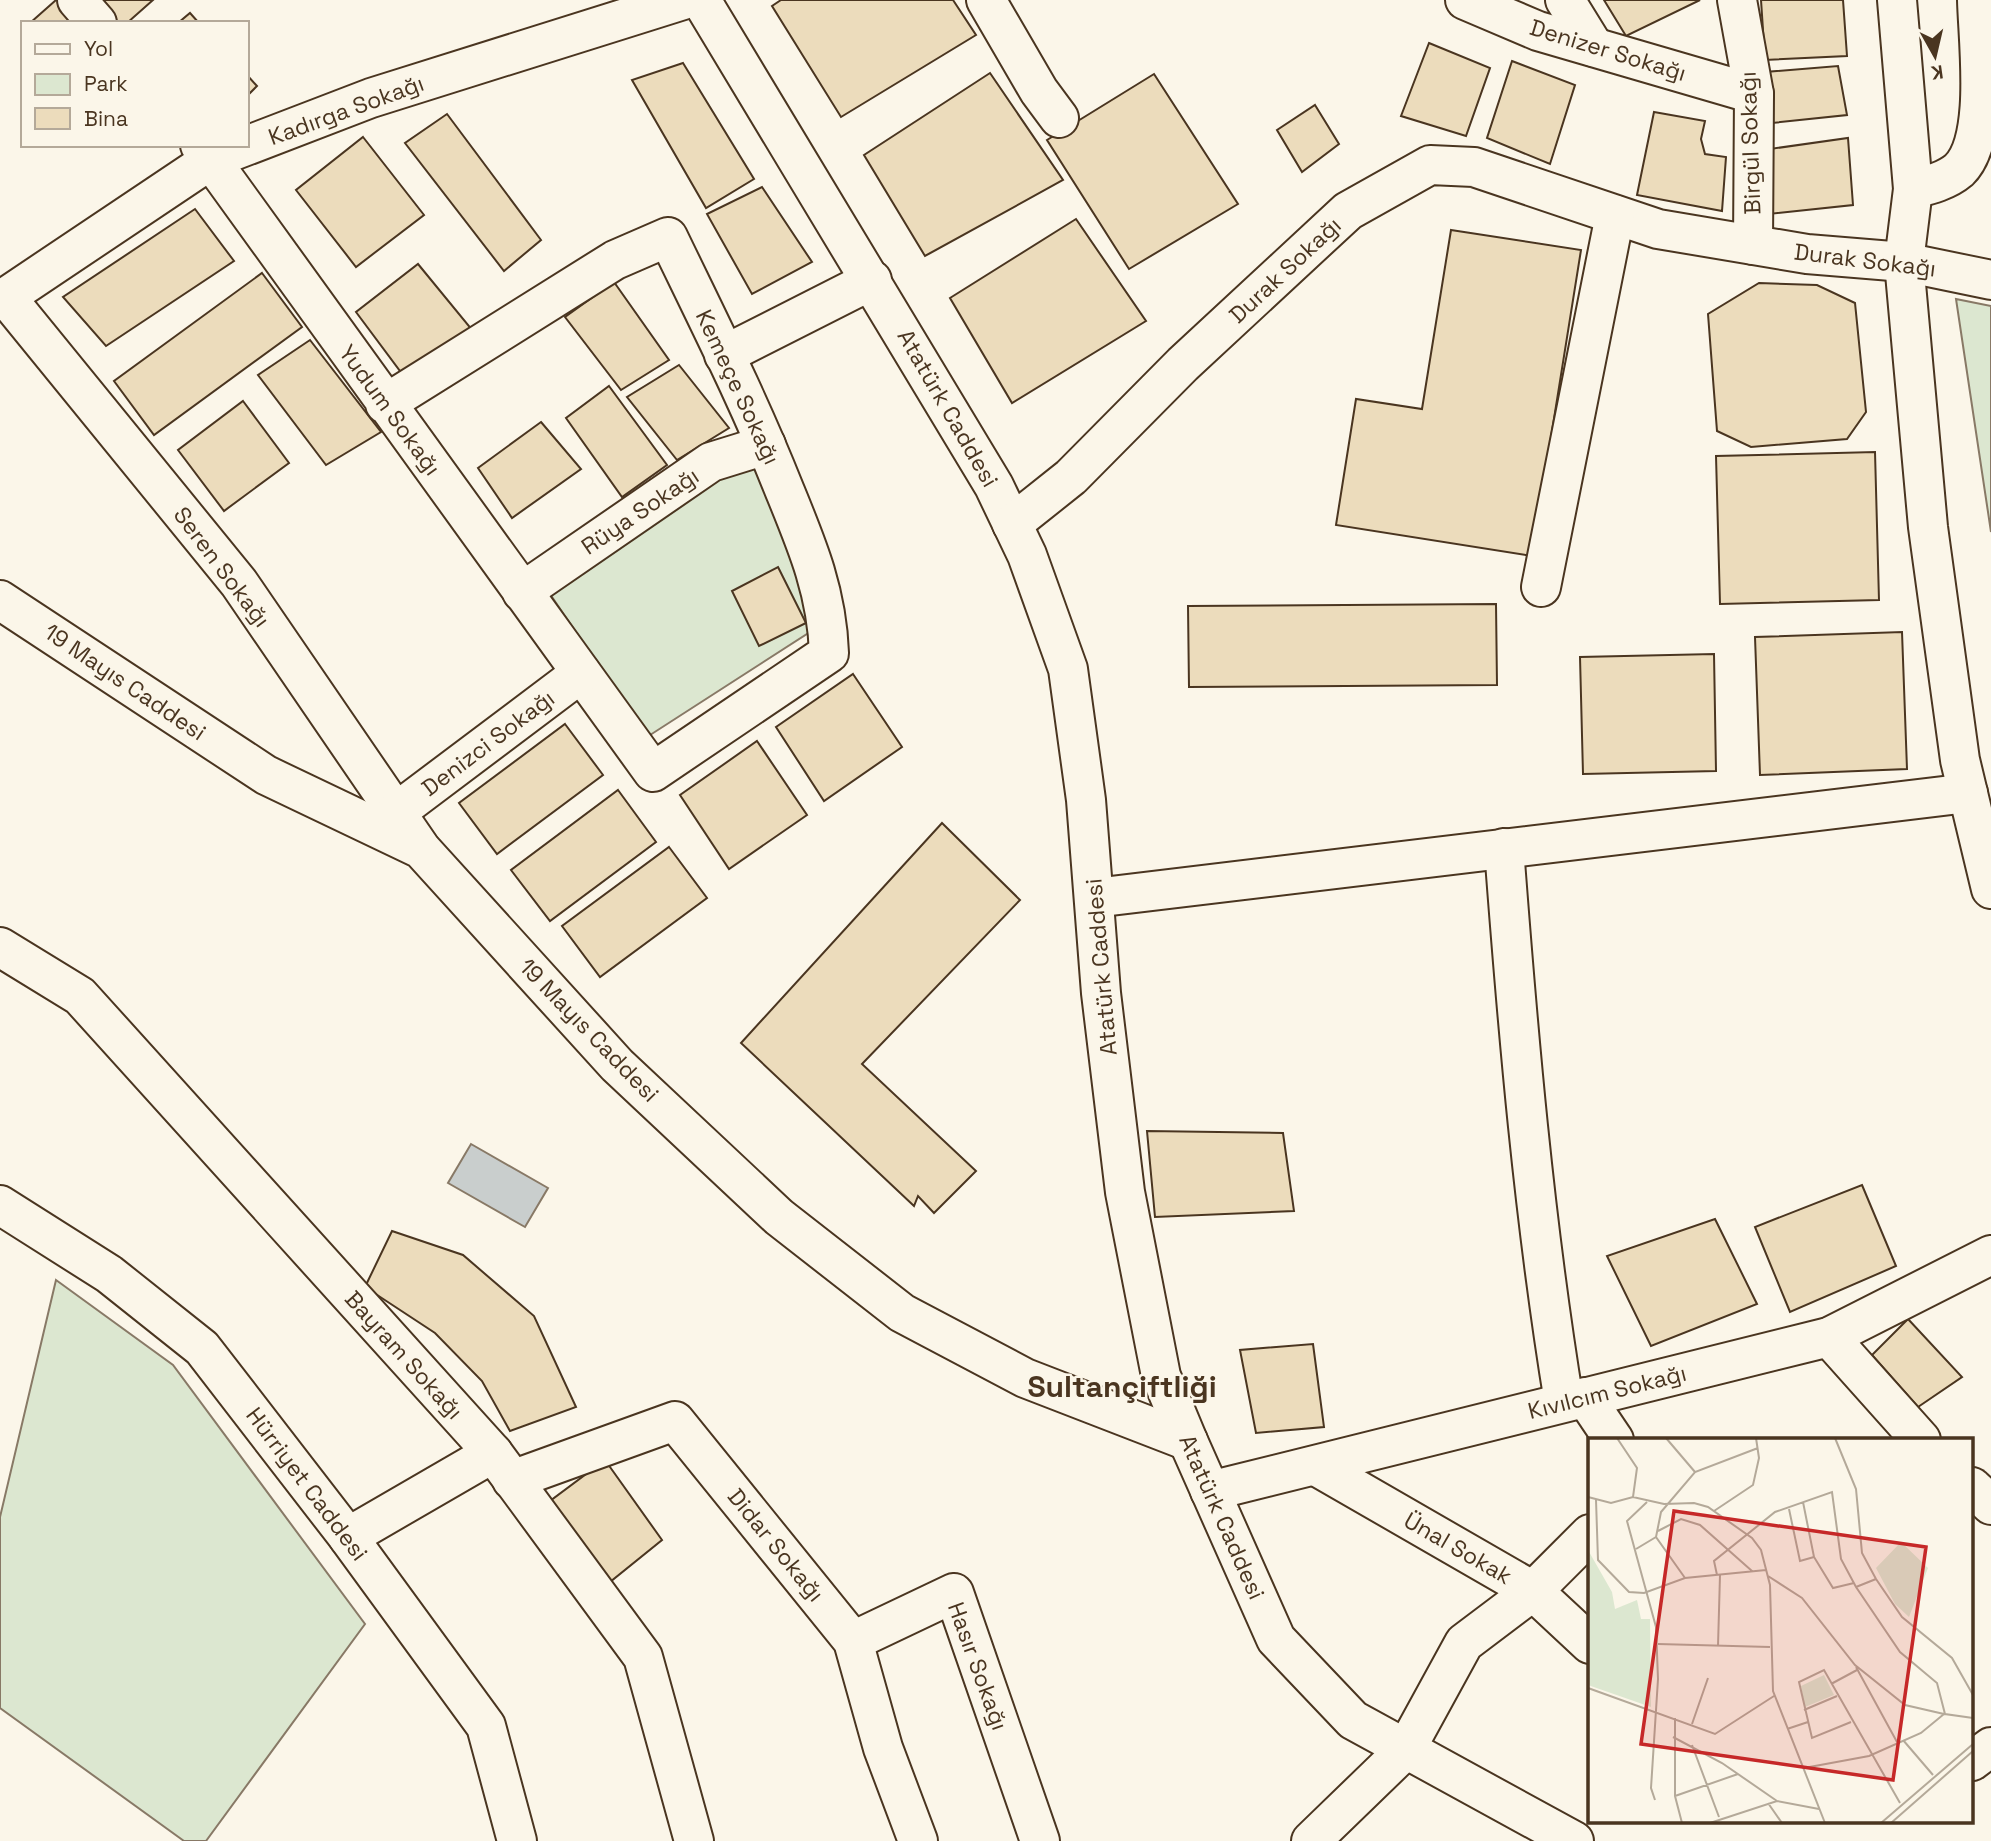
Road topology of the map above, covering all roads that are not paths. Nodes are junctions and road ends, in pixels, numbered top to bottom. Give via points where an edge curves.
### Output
1 (77, 0) edge
2 (683, 0) edge
3 (701, 0) edge
4 (986, 0) edge
5 (1465, 0) edge
6 (1565, 0) edge
7 (1737, 0) edge
8 (1897, 0) edge
9 (1977, 0) edge
10 (95, 21) edge
11 (1594, 47) junction
12 (1754, 94) junction
13 (1059, 118) dead end
14 (248, 138) edge
15 (206, 152) edge
16 (1913, 189) junction
17 (1615, 215) junction
18 (1753, 245) junction
19 (1904, 262) junction
20 (872, 280) junction
21 (1991, 280) edge
22 (3, 299) edge
23 (724, 355) junction
24 (385, 404) junction
25 (766, 444) junction
26 (1012, 524) junction
27 (1541, 587) dead end
28 (522, 592) junction
29 (0, 600) edge
30 (582, 673) junction
31 (653, 772) joint
32 (1968, 793) junction
33 (395, 813) junction
34 (1504, 848) junction
35 (421, 849) junction
36 (1991, 889) edge
37 (1094, 898) junction
38 (0, 947) edge
39 (0, 1205) edge
40 (1991, 1255) edge
41 (1829, 1337) junction
42 (1574, 1400) junction
43 (1612, 1438) edge
44 (1919, 1438) edge
45 (1188, 1441) junction
46 (1316, 1466) junction
47 (503, 1467) junction
48 (1974, 1489) edge
49 (1210, 1490) junction
50 (1991, 1505) edge
51 (1588, 1536) edge
52 (348, 1537) junction
53 (1533, 1591) junction
54 (853, 1641) junction
55 (1588, 1642) edge
56 (1991, 1747) edge
57 (1406, 1749) junction
58 (1974, 1759) edge
59 (517, 1841) edge
60 (694, 1841) edge
61 (918, 1841) edge
62 (1040, 1841) edge
63 (1311, 1841) edge
64 (1574, 1841) edge

1 - 10 street
2 - 14 street, Kadırga Sokağı
3 - 20 street, Atatürk Caddesi
4 - 13 street via 1038,91
5 - 11 street, Denizer Sokağı via 1538,31
6 - 11 street
7 - 12 street, Birgül Sokağı
8 - 16 street
9 - 16 street via 1983,91 1978,129 1961,169
11 - 12 street, Denizer Sokağı
12 - 18 street, Birgül Sokağı
15 - 22 street, Kadırga Sokağı
15 - 24 street, Yudum Sokağı
16 - 19 street
17 - 18 street, Durak Sokağı via 1658,229
17 - 26 street, Durak Sokağı via 1474,167 1430,165 1349,211 1183,364 1071,477
17 - 27 street
18 - 19 street, Durak Sokağı
19 - 21 street, Durak Sokağı
19 - 32 street via 1928,527
20 - 23 street
20 - 26 street, Atatürk Caddesi
22 - 33 street, Seren Sokağı via 239,583
23 - 24 street, Kemeçe Sokağı via 668,237 615,260
23 - 25 street, Kemeçe Sokağı
24 - 28 street, Yudum Sokağı
25 - 28 street, Rüya Sokağı via 711,463
25 - 31 street, Kemeçe Sokağı via 818,575 829,653
26 - 37 street, Atatürk Caddesi via 1068,669
28 - 30 street, Yudum Sokağı
29 - 35 street, 19 Mayıs Caddesi via 266,775
30 - 31 street, Yudum Sokağı
30 - 33 street, Denizci Sokağı
32 - 34 street
32 - 36 street
33 - 35 street, Seren Sokağı
34 - 37 street
34 - 42 street via 1518,1034 1549,1314
35 - 45 street, 19 Mayıs Caddesi via 617,1065 779,1217 902,1314 1025,1378
37 - 45 street, Atatürk Caddesi via 1125,1192 1161,1376
38 - 47 street, Bayram Sokağı via 80,996
39 - 52 street, Hürriyet Caddesi via 109,1274 202,1348
40 - 41 street, Kıvılcım Sokağı
41 - 42 street, Kıvılcım Sokağı
41 - 44 street
42 - 43 street
42 - 46 street, Kıvılcım Sokağı
45 - 49 street, Atatürk Caddesi
46 - 49 street, Kıvılcım Sokağı
46 - 53 street, Ünal Sokak
47 - 52 street
47 - 54 street, Didar Sokağı via 675,1421
47 - 60 street, Bayram Sokağı via 643,1657
48 - 50 street
49 - 57 street, Atatürk Caddesi via 1276,1639 1353,1720
51 - 53 street
52 - 59 street, Hürriyet Caddesi via 486,1726
53 - 55 street, Ünal Sokak
53 - 57 street via 1464,1643
54 - 61 street, Didar Sokağı via 883,1748
54 - 62 street, Hasır Sokağı via 954,1593
56 - 58 street
57 - 63 street
57 - 64 street, Atatürk Caddesi

